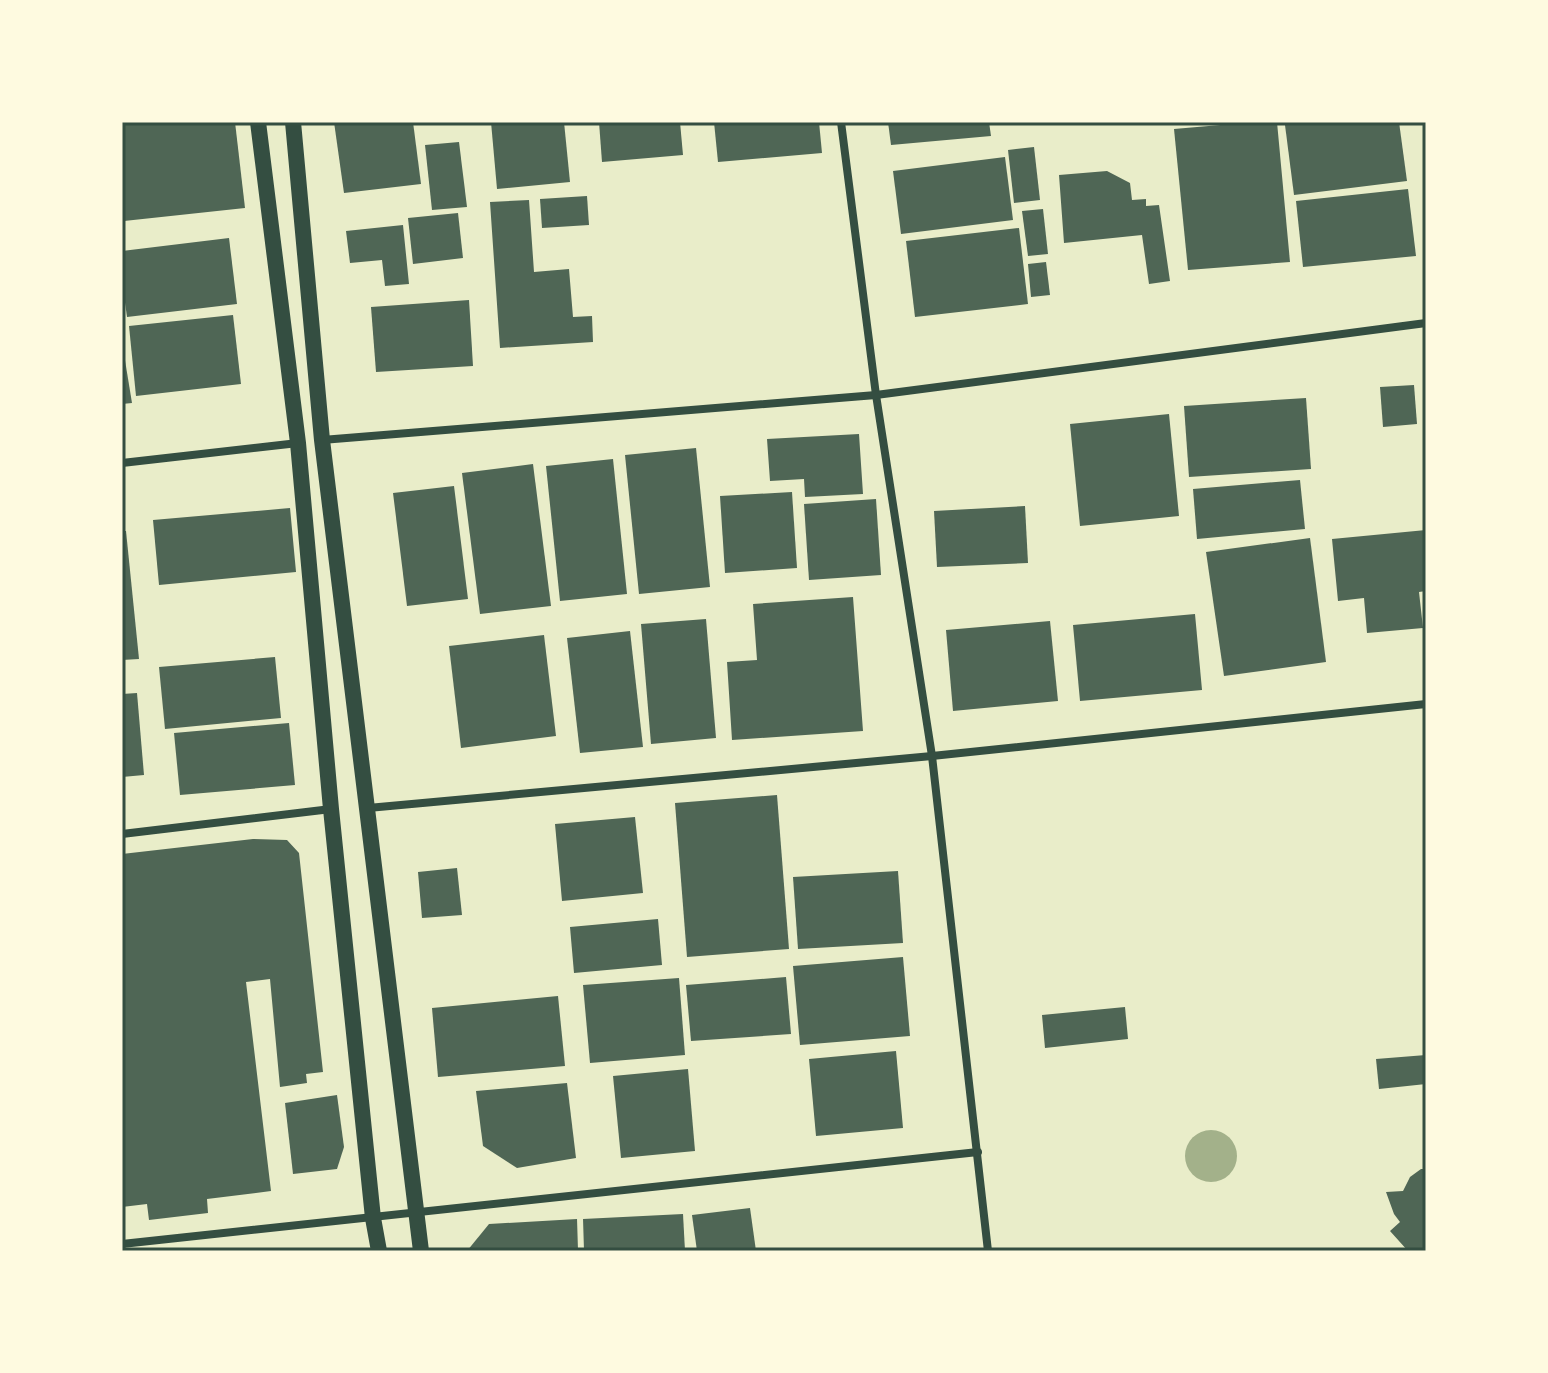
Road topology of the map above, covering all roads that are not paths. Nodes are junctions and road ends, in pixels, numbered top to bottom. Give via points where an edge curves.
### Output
1 (258, 122) edge
2 (293, 122) edge
3 (841, 122) edge
4 (1426, 323) edge
5 (876, 395) junction
6 (322, 440) junction
7 (298, 443) junction
8 (122, 463) edge
9 (1426, 704) edge
10 (932, 756) junction
11 (368, 808) junction
12 (331, 809) junction
13 (122, 834) edge
14 (978, 1152) junction
15 (415, 1214) junction
16 (373, 1218) junction
17 (122, 1244) edge
18 (379, 1251) edge
19 (421, 1251) edge
20 (988, 1251) edge

1 - 7 main road
2 - 6 main road
3 - 5 street
4 - 5 street
5 - 6 street
5 - 10 street
6 - 11 main road
7 - 8 street
7 - 12 main road
9 - 10 street
10 - 11 street
10 - 14 street
11 - 15 main road
12 - 13 street
12 - 16 main road
14 - 15 street
14 - 20 street
15 - 16 street
15 - 19 main road
16 - 17 street
16 - 18 main road

